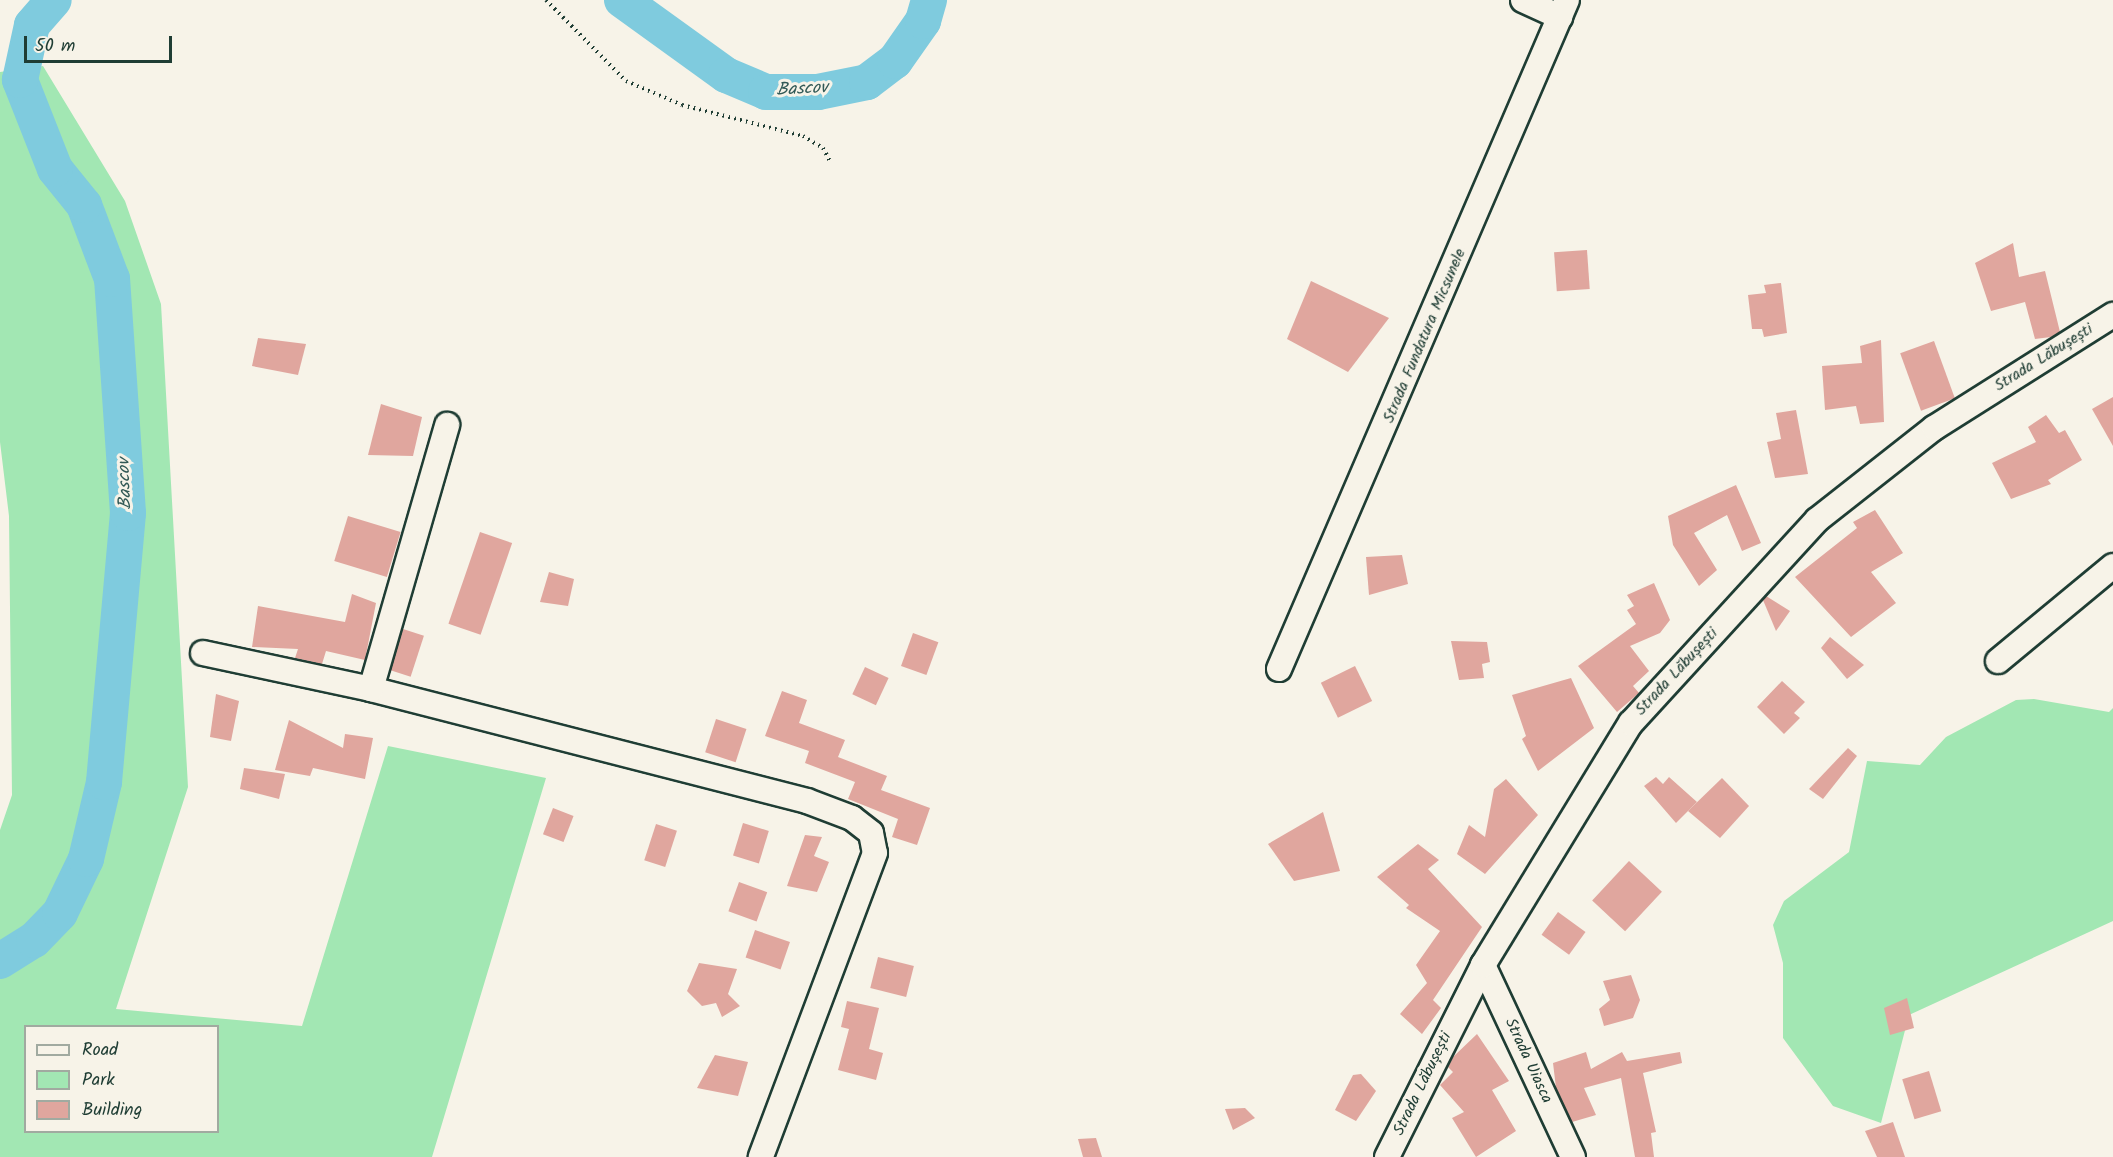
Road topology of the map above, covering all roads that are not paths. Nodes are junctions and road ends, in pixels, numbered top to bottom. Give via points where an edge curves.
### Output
1 (1522, 0) edge
2 (1564, 8) edge
3 (2113, 315) edge
4 (447, 425) dead end
5 (2113, 566) edge
6 (203, 653) dead end
7 (1998, 661) dead end
8 (1279, 669) dead end
9 (371, 689) junction
10 (1483, 965) junction
11 (761, 1157) edge
12 (1387, 1157) edge
13 (1573, 1157) edge

1 - 2 street
2 - 8 street, Strada Fundatura Micsunele
3 - 10 street, Strada Lăbușești via 1934,428 1817,520 1631,723
4 - 9 street
5 - 7 street
6 - 9 street
9 - 11 street via 807,801 852,818 871,833 875,854
10 - 12 street, Strada Lăbușești
10 - 13 street, Strada Uiasca

